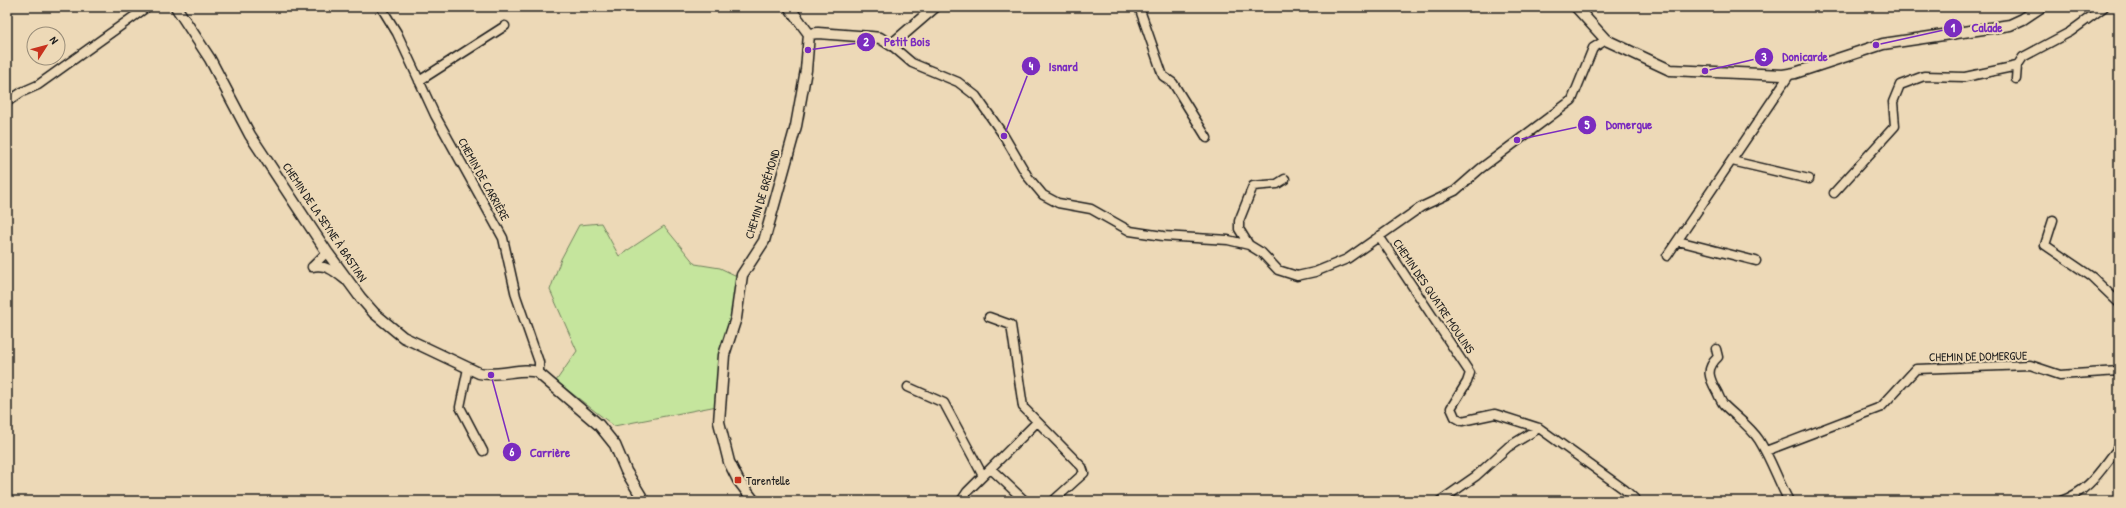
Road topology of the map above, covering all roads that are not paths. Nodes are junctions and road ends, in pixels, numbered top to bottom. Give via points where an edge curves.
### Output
1 (147, 7) edge
2 (176, 7) edge
3 (381, 7) edge
4 (789, 7) edge
5 (935, 7) edge
6 (1139, 7) edge
7 (1576, 7) edge
8 (2040, 7) edge
9 (2104, 7) edge
10 (505, 26) dead end
11 (809, 34) junction
12 (1606, 40) junction
13 (891, 45) junction
14 (2017, 66) junction
15 (1790, 74) junction
16 (2016, 79) dead end
17 (419, 81) junction
18 (7, 102) edge
19 (1207, 138) dead end
20 (1732, 162) junction
21 (1285, 179) dead end
22 (1808, 179) dead end
23 (1834, 193) dead end
24 (2053, 220) dead end
25 (1379, 236) junction
26 (1678, 241) junction
27 (1249, 245) junction
28 (327, 252) junction
29 (1667, 256) dead end
30 (1756, 262) dead end
31 (348, 282) junction
32 (2119, 303) edge
33 (990, 317) dead end
34 (1716, 349) dead end
35 (468, 368) junction
36 (2119, 371) edge
37 (537, 372) junction
38 (908, 387) dead end
39 (1037, 422) junction
40 (1538, 428) junction
41 (2119, 447) edge
42 (483, 451) dead end
43 (1766, 451) junction
44 (991, 469) junction
45 (983, 476) junction
46 (644, 501) edge
47 (754, 501) edge
48 (961, 501) edge
49 (1025, 501) edge
50 (1053, 501) edge
51 (1440, 501) edge
52 (1637, 501) edge
53 (1789, 501) edge
54 (2061, 501) edge

1 - 18 street via 38,85
2 - 28 street, CHEMIN DE LA SEYNE À BASTIAN via 210,59 250,135
3 - 17 street, CHEMIN DE CARRIÈRE via 397,33
4 - 11 street
5 - 13 street
6 - 19 street via 1162,76 1173,83
7 - 12 street
8 - 15 street via 2010,25 1883,44
9 - 14 street via 2070,32 2023,57
10 - 17 street
11 - 13 street, CHEMIN DES QUATRE MOULINS via 818,32 880,38
11 - 47 street, CHEMIN DE BRÉMOND via 806,70 796,126 764,241 742,275 736,318 724,355 720,428 729,462 738,480
12 - 15 street via 1676,72
12 - 25 street via 1593,48 1575,96 1569,103 1480,169 1455,191 1421,207
13 - 27 street, CHEMIN DES QUATRE MOULINS via 912,63 958,82 976,96 1028,177 1043,195 1058,203 1091,209 1130,231 1228,240
14 - 16 street
14 - 23 street via 1965,77 1924,76 1900,85 1893,102 1895,126
15 - 20 street
17 - 37 street, CHEMIN DE CARRIÈRE via 503,238 516,296 539,362
20 - 22 street
20 - 26 street
21 - 27 street via 1277,184 1253,186 1238,221 1239,229
24 - 32 street via 2045,245 2092,277
25 - 27 street, CHEMIN DES QUATRE MOULINS via 1334,266 1297,276 1278,270 1262,253
25 - 40 street, CHEMIN DES QUATRE MOULINS via 1470,373 1451,408 1455,417 1462,421 1495,414
26 - 29 street
26 - 30 street
28 - 31 street, CHEMIN DE LA SEYNE À BASTIAN
28 - 31 street via 312,267 331,269
31 - 35 street, CHEMIN DE LA SEYNE À BASTIAN via 374,313 403,337
33 - 39 street via 1011,325 1023,407
34 - 43 street via 1718,357 1711,364 1709,375 1723,404 1755,434
35 - 37 street, CHEMIN DE LA SEYNE À BASTIAN via 491,375 526,370
35 - 42 street via 460,407
36 - 43 street, CHEMIN DE DOMERGUE via 2060,374 2030,365 1916,369 1881,407
37 - 46 street via 603,429 615,445 626,471
38 - 45 street via 944,403
39 - 44 street
39 - 50 street via 1082,467 1084,473
40 - 51 street via 1508,447 1476,476
40 - 52 street, CHEMIN DES QUATRE MOULINS
41 - 54 street via 2084,490
43 - 53 street
44 - 45 street
44 - 49 street
45 - 48 street via 966,492

